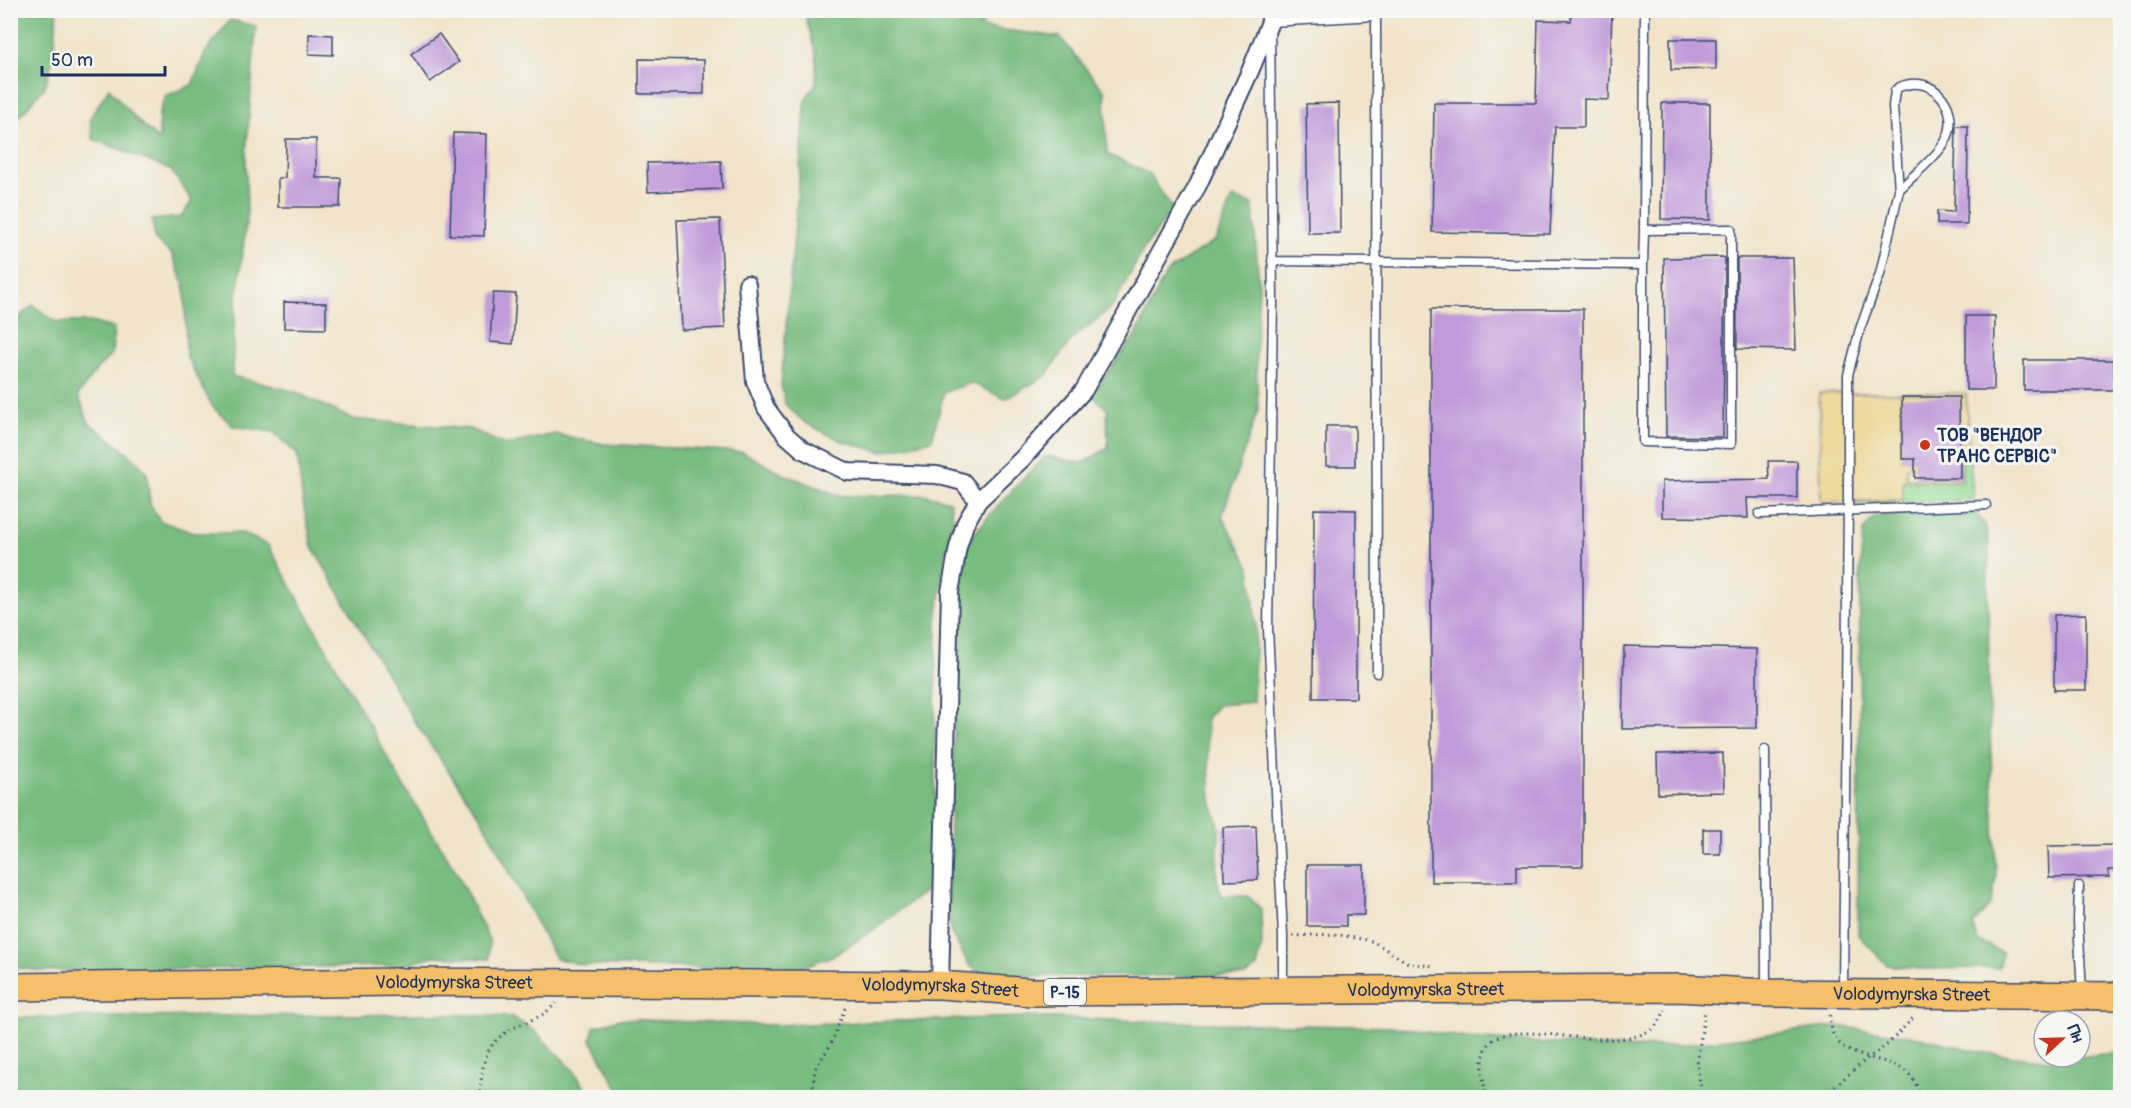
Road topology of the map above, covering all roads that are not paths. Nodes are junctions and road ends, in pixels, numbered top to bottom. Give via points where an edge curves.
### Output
1 (1645, 10) edge
2 (1377, 13) edge
3 (1270, 16) edge
4 (1899, 190) junction
5 (1644, 230) junction
6 (1272, 261) junction
7 (1375, 261) junction
8 (1643, 265) junction
9 (747, 284) dead end
10 (978, 501) junction
11 (1986, 505) dead end
12 (1848, 510) junction
13 (1759, 514) dead end
14 (1377, 673) dead end
15 (1765, 750) dead end
16 (2079, 886) dead end
17 (940, 985) junction
18 (10, 987) edge
19 (1283, 991) junction
20 (1766, 993) junction
21 (1838, 993) junction
22 (2082, 995) junction
23 (2121, 996) edge

1 - 5 lane
2 - 3 lane
2 - 7 lane
3 - 6 lane
3 - 10 street via 1251,69 1198,185 1084,390
4 - 4 lane via 1894,97 1899,87 1923,84 1944,99 1949,116 1948,134 1941,148
4 - 12 lane via 1880,274 1848,375
5 - 8 lane
5 - 8 lane via 1731,229 1731,444 1643,442
6 - 7 lane
6 - 19 lane via 1268,629
7 - 8 lane
7 - 14 lane
9 - 10 street via 755,381 766,408 787,436 803,450 848,472 937,475 963,482
10 - 17 street via 964,524 950,592
11 - 12 lane
12 - 13 lane
12 - 21 lane via 1842,975
15 - 20 lane
16 - 22 lane
17 - 18 main road, Volodymyrska Street / Р-15 via 398,982
17 - 19 main road, Volodymyrska Street / Р-15 via 1031,992
19 - 20 main road, Volodymyrska Street / Р-15 via 1679,988
20 - 21 main road, Volodymyrska Street / Р-15
21 - 22 main road, Volodymyrska Street / Р-15
22 - 23 main road, Volodymyrska Street / Р-15

